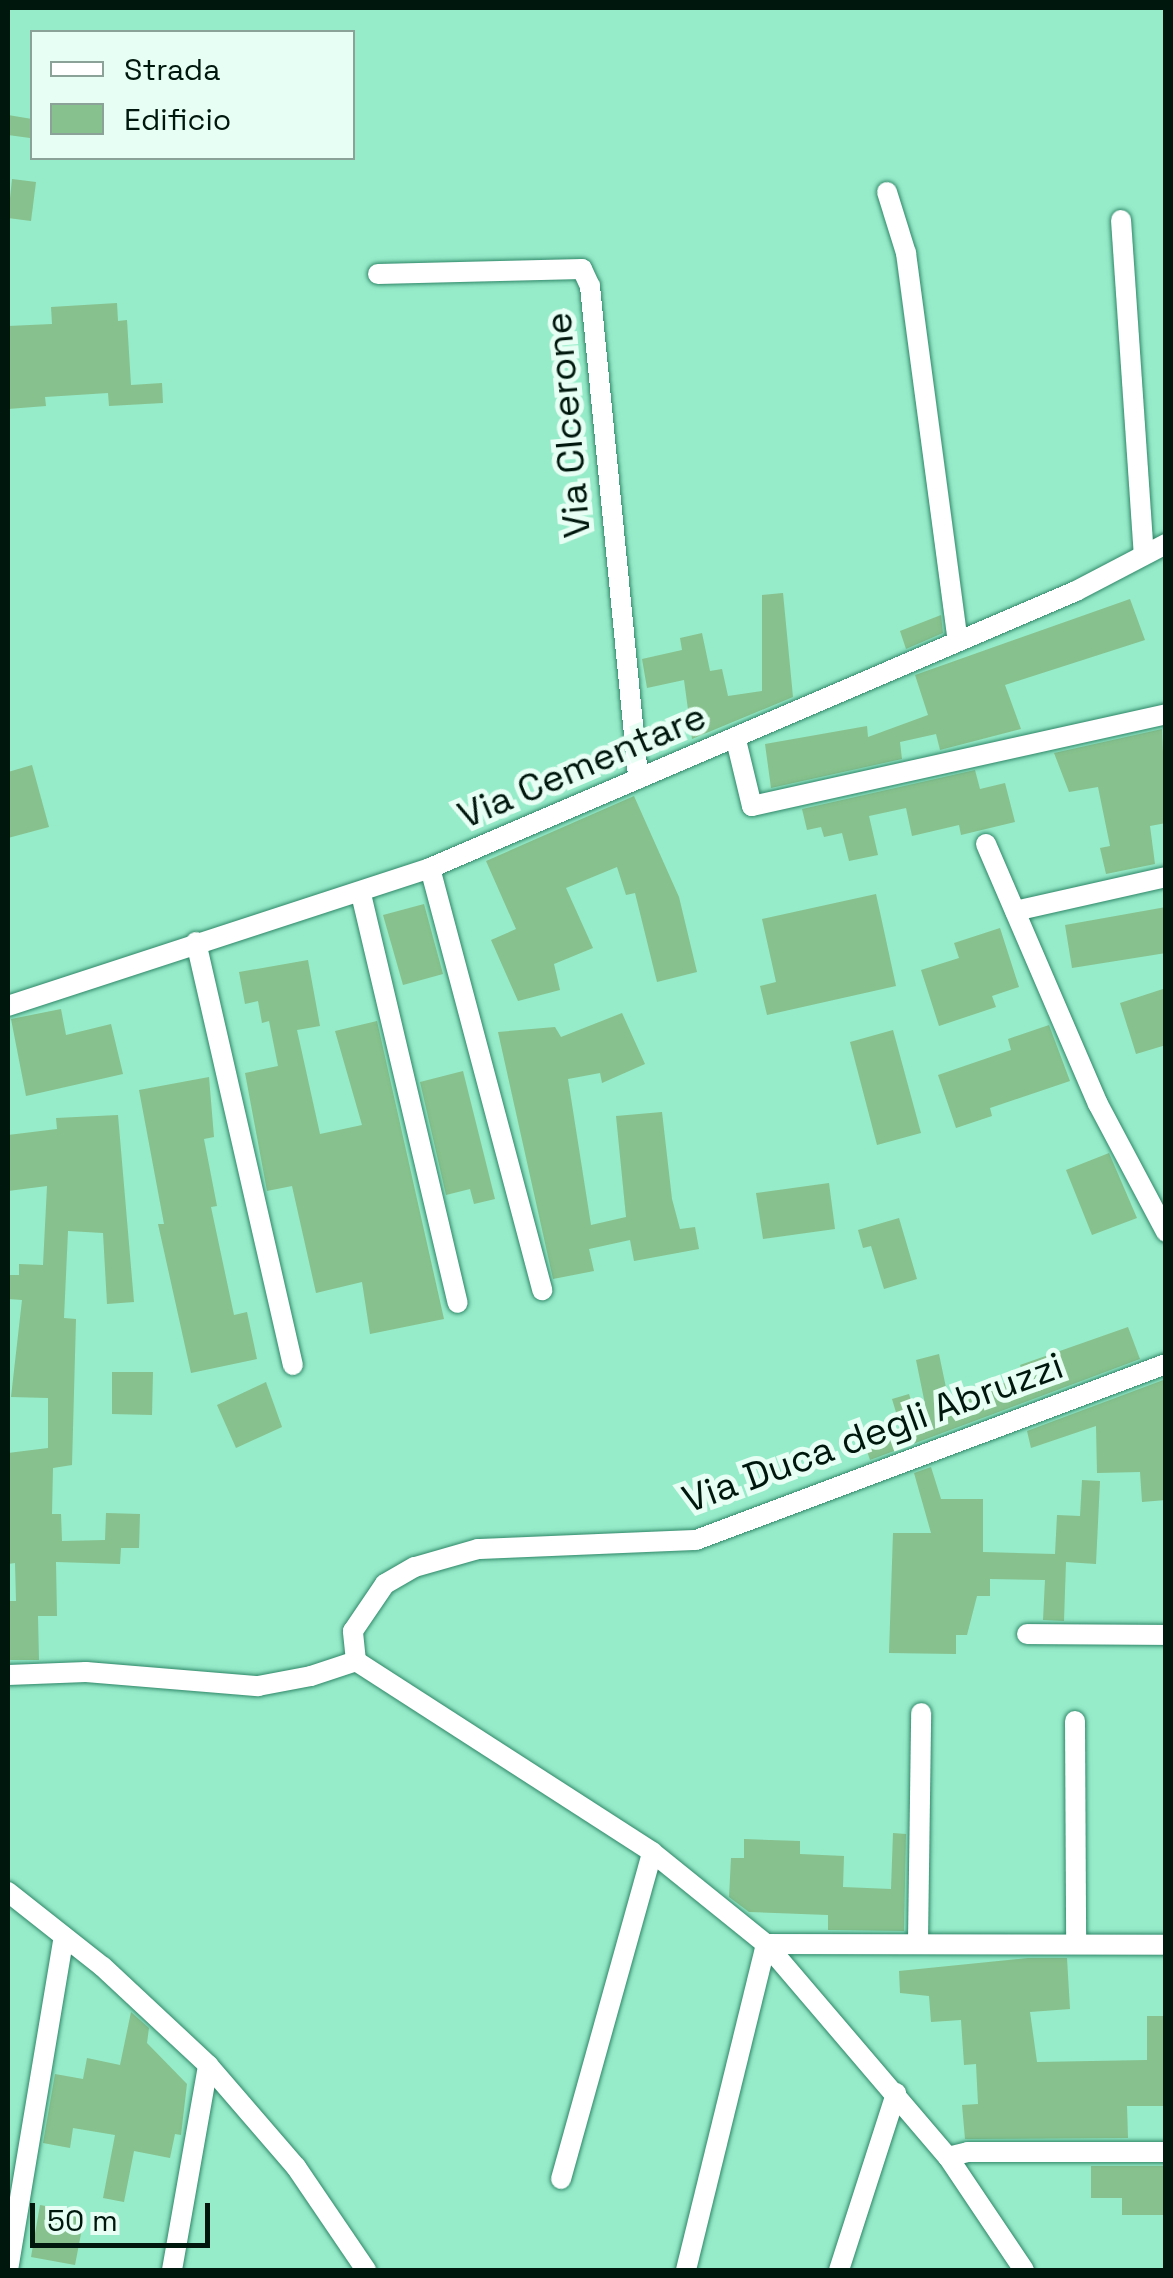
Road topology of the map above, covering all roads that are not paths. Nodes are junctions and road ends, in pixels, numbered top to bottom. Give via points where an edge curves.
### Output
1 (887, 192) dead end
2 (1121, 220) dead end
3 (378, 274) dead end
4 (1166, 544) edge
5 (1144, 554) junction
6 (958, 641) junction
7 (1166, 714) edge
8 (736, 740) junction
9 (638, 779) junction
10 (986, 844) dead end
11 (430, 868) junction
12 (1166, 877) edge
13 (361, 894) junction
14 (1015, 911) junction
15 (196, 942) junction
16 (8, 1006) edge
17 (1166, 1232) edge
18 (542, 1290) dead end
19 (458, 1303) dead end
20 (1166, 1364) edge
21 (293, 1365) dead end
22 (1028, 1634) dead end
23 (1166, 1635) edge
24 (356, 1661) junction
25 (8, 1674) edge
26 (920, 1714) dead end
27 (1075, 1721) dead end
28 (652, 1852) junction
29 (8, 1892) edge
30 (64, 1937) junction
31 (918, 1942) junction
32 (766, 1944) junction
33 (1076, 1944) junction
34 (1166, 1945) edge
35 (208, 2065) junction
36 (896, 2093) junction
37 (1166, 2152) edge
38 (948, 2157) junction
39 (561, 2180) dead end
40 (359, 2266) edge
41 (8, 2270) edge
42 (172, 2270) edge
43 (686, 2270) edge
44 (840, 2270) edge
45 (1024, 2270) edge

1 - 6 street via 906,253
2 - 5 street
3 - 9 street, Via CIcerone via 582,269 590,286
4 - 5 street, Via Cementare
5 - 6 street, Via Cementare
6 - 8 street, Via Cementare
7 - 8 street via 752,806
8 - 9 street, Via Cementare
9 - 11 street, Via Cementare
10 - 14 street
11 - 13 street, Via Cementare
11 - 18 street
12 - 14 street
13 - 15 street, Via Cementare
13 - 19 street
14 - 17 street via 1098,1104
15 - 16 street, Via Cementare
15 - 21 street
20 - 24 street, Via Duca degli Abruzzi via 696,1540 478,1549 415,1566 385,1584 352,1631
22 - 23 street
24 - 25 street via 258,1686 86,1672
24 - 28 street
26 - 31 street
27 - 33 street
28 - 32 street
28 - 39 street
29 - 30 street
30 - 35 street
30 - 41 street
31 - 32 street
31 - 33 street
32 - 36 street
32 - 43 street
33 - 34 street
35 - 40 street via 296,2167
35 - 42 street
36 - 38 street
36 - 44 street
37 - 38 street
38 - 45 street

